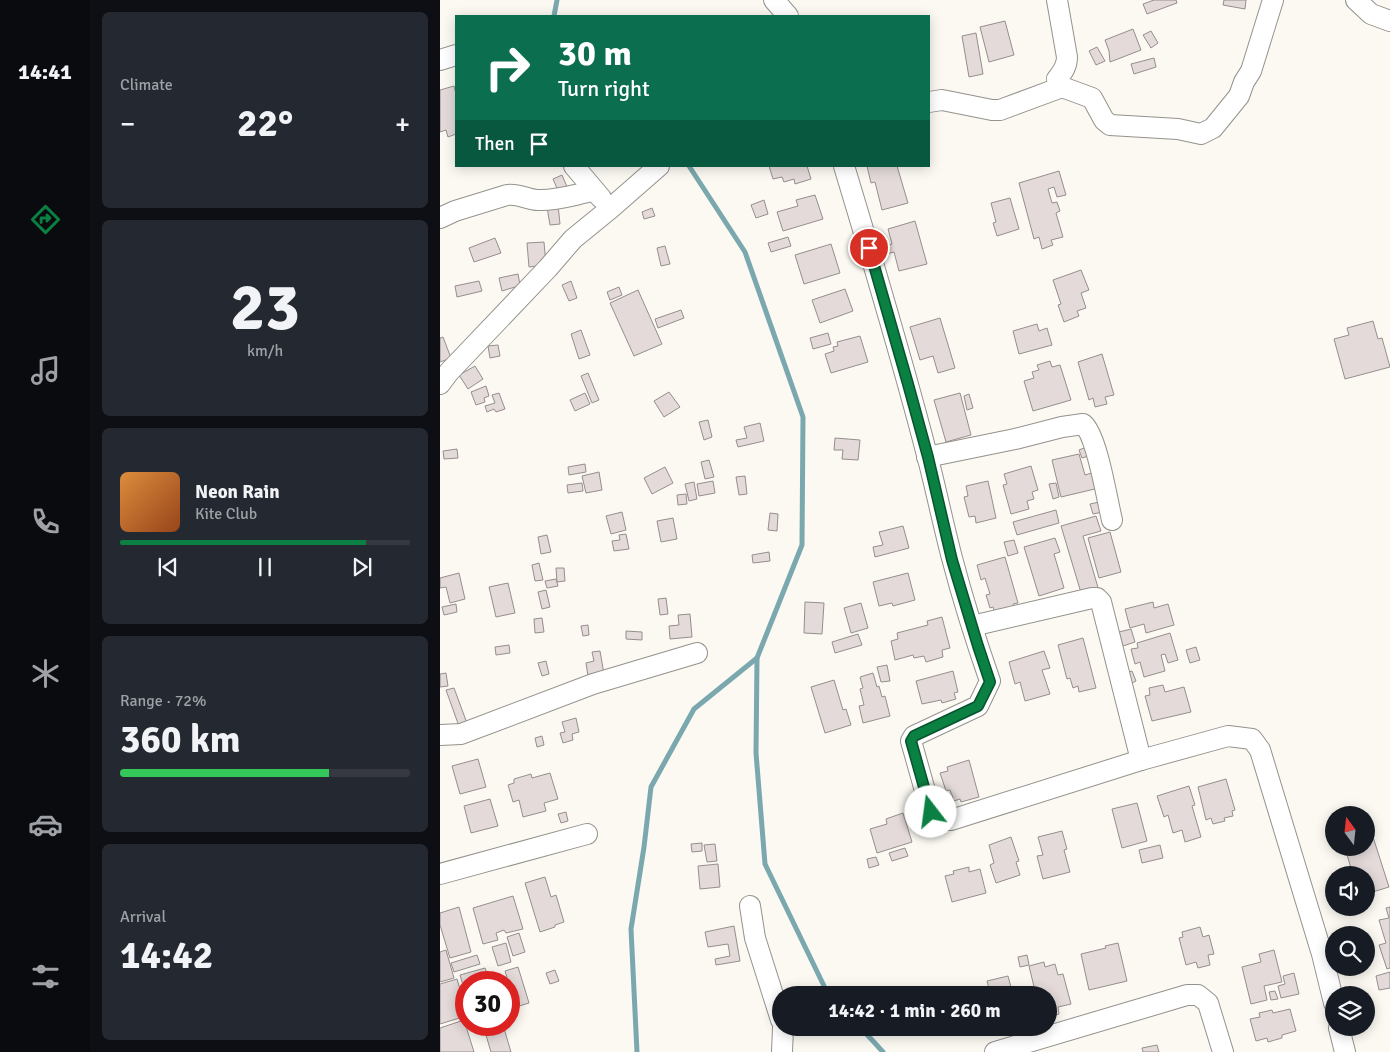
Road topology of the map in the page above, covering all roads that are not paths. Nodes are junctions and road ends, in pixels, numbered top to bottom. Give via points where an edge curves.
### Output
1 (774, 0) edge
2 (1057, 0) edge
3 (1272, 0) edge
4 (1356, 0) edge
5 (787, 15) edge
6 (1390, 21) edge
7 (455, 55) edge
8 (440, 60) edge
9 (1062, 88) junction
10 (930, 102) edge
11 (575, 167) edge
12 (659, 167) edge
13 (844, 167) edge
14 (594, 191) junction
15 (611, 208) junction
16 (440, 218) edge
17 (440, 384) edge
18 (928, 457) junction
19 (1112, 520) dead end
20 (972, 626) junction
21 (697, 653) dead end
22 (440, 735) edge
23 (1141, 760) junction
24 (587, 834) dead end
25 (440, 874) edge
26 (750, 906) dead end
27 (1330, 986) edge
28 (772, 992) edge
29 (782, 1036) edge
30 (1341, 1036) edge
31 (782, 1052) edge
32 (995, 1052) edge
33 (1224, 1052) edge
34 (1345, 1052) edge

1 - 5 street
2 - 9 street via 1067,56 1067,64 1057,79
3 - 9 street via 1237,81 1239,96 1213,128 1201,134 1178,129 1110,125 1092,98
4 - 6 street via 1371,14
7 - 8 street
9 - 10 street via 1000,110 942,100
11 - 14 street
12 - 15 street
13 - 18 street
14 - 15 street
14 - 16 street via 549,200 507,195
15 - 17 street via 573,239
18 - 19 street via 1083,424 1092,438 1101,467
18 - 20 street via 952,560
20 - 23 street via 1097,598 1101,602
20 - 23 street via 990,682 978,706 914,736 911,741 931,812 941,820 952,820
21 - 22 street via 593,684 462,734
23 - 27 street via 1228,736 1252,740 1260,750
24 - 25 street
26 - 28 street via 755,938
29 - 31 street
30 - 34 street
32 - 33 street via 1187,994 1198,995 1208,1003

